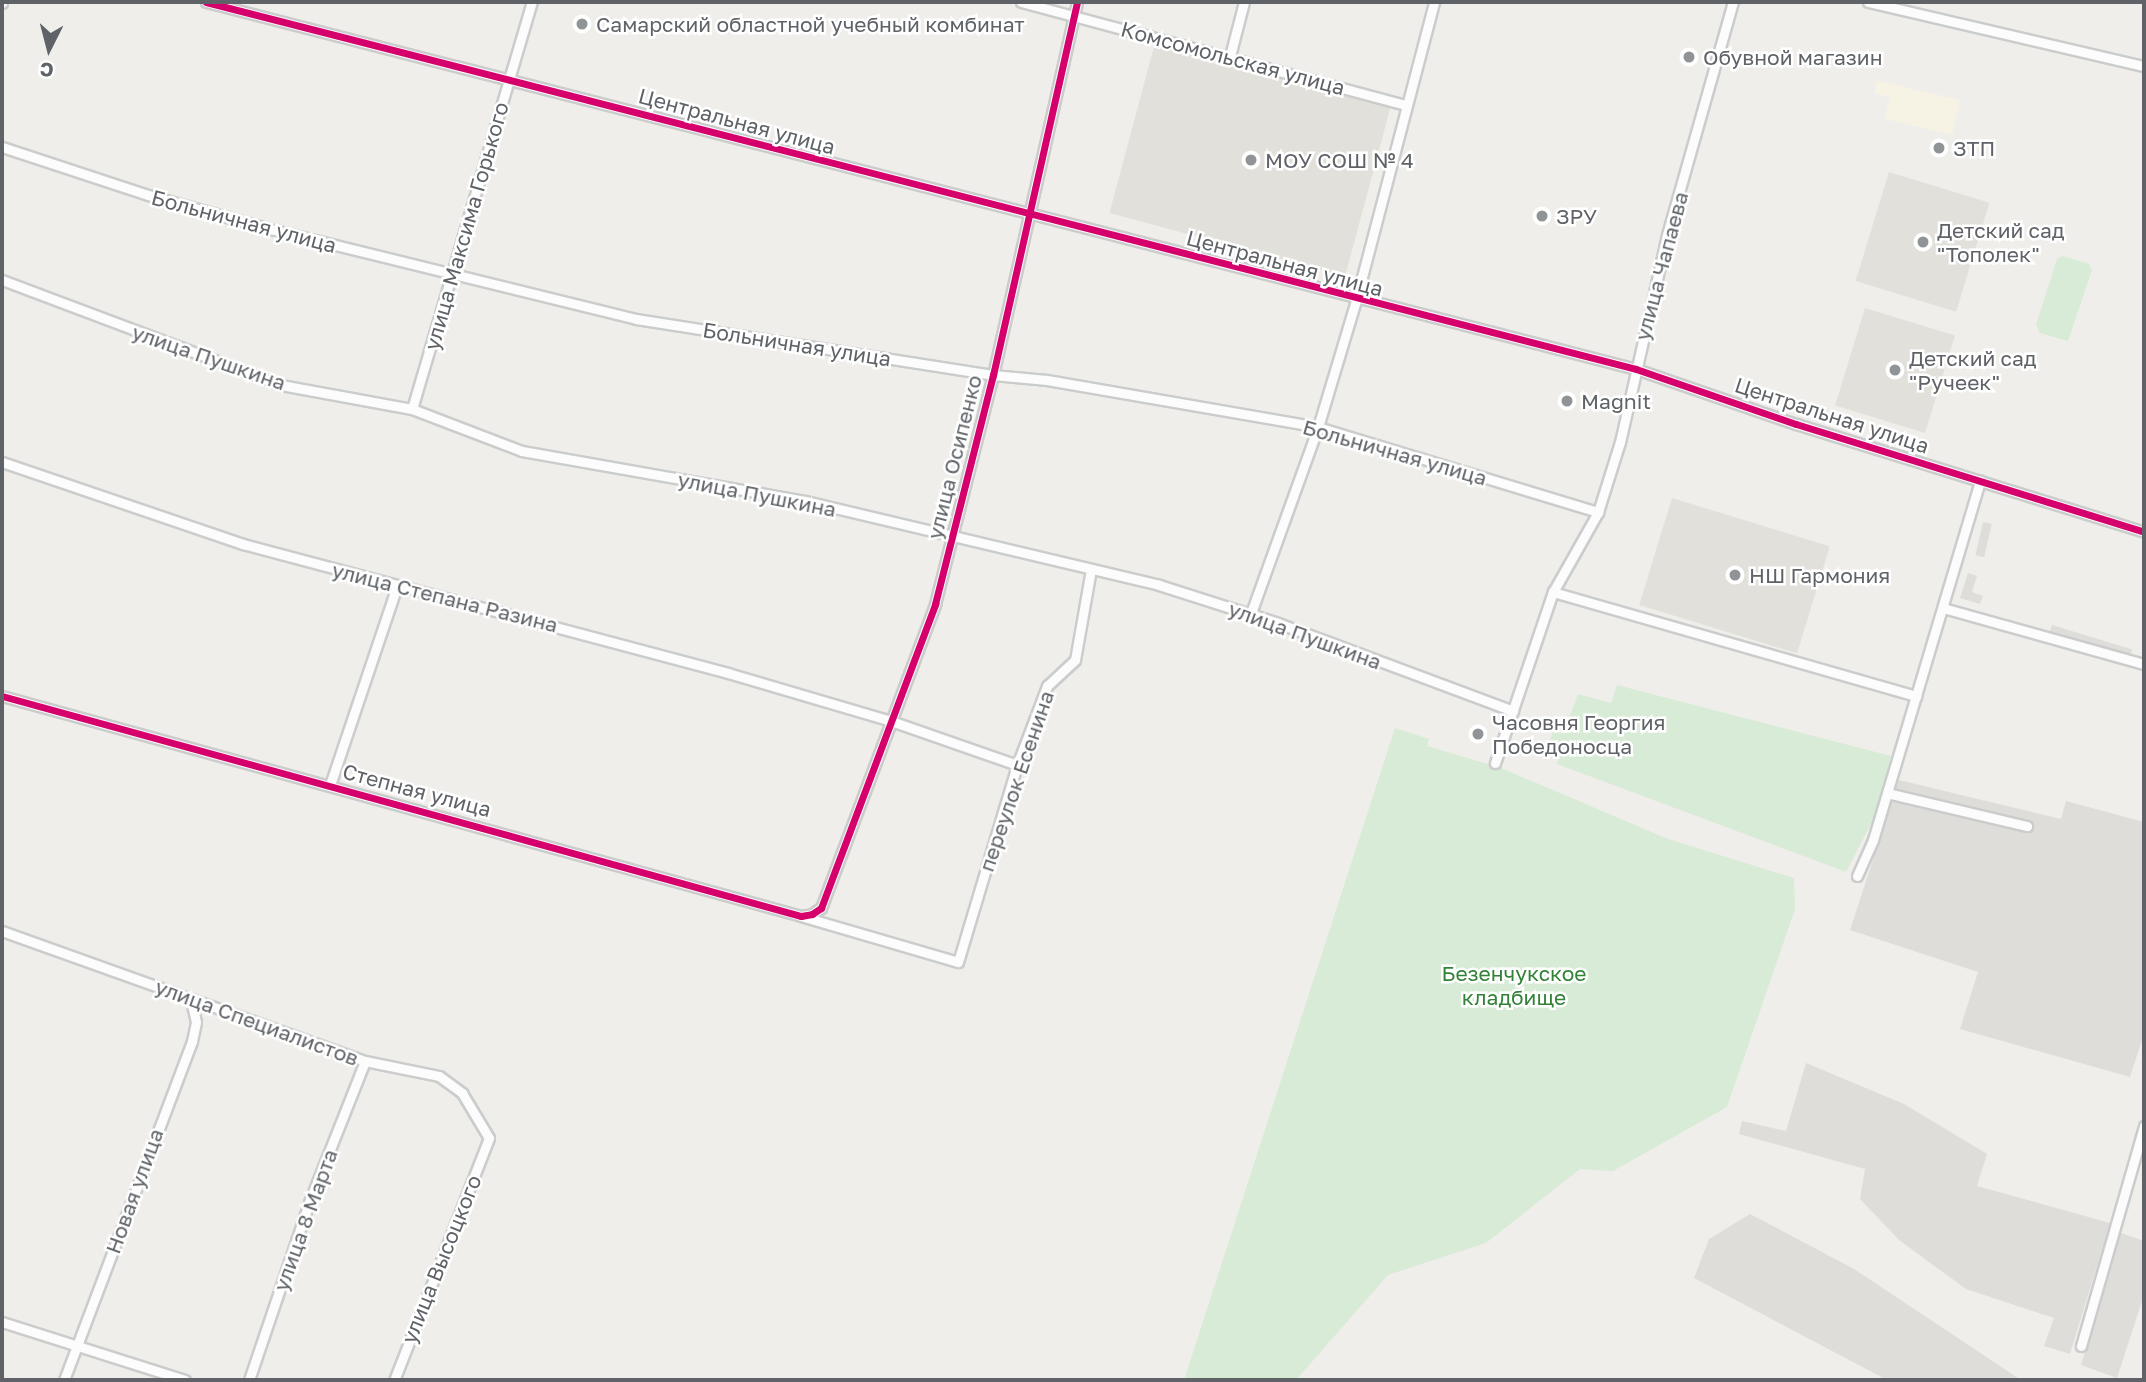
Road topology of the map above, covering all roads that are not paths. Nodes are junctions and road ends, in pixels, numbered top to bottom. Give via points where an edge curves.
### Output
1 (206, 2) edge
2 (533, 2) edge
3 (1020, 2) edge
4 (1077, 2) edge
5 (1244, 2) edge
6 (1434, 2) edge
7 (1732, 2) edge
8 (1868, 2) edge
9 (1073, 15) junction
10 (1230, 56) junction
11 (2144, 66) edge
12 (508, 76) junction
13 (1405, 105) junction
14 (2, 147) edge
15 (1029, 214) junction
16 (453, 276) junction
17 (2, 280) edge
18 (1356, 300) junction
19 (1636, 369) junction
20 (993, 375) junction
21 (412, 410) junction
22 (1318, 427) junction
23 (2, 462) edge
24 (1980, 481) junction
25 (1598, 512) junction
26 (2144, 532) edge
27 (952, 539) junction
28 (1091, 569) junction
29 (397, 586) junction
30 (1553, 592) junction
31 (1943, 608) junction
32 (1251, 613) junction
33 (2144, 664) edge
34 (2, 696) edge
35 (1916, 696) junction
36 (1513, 711) junction
37 (891, 721) junction
38 (1495, 763) dead end
39 (1017, 765) junction
40 (330, 785) junction
41 (1887, 793) junction
42 (2027, 826) dead end
43 (1857, 876) dead end
44 (801, 916) junction
45 (2, 931) edge
46 (958, 962) joint
47 (191, 1000) junction
48 (365, 1061) junction
49 (2144, 1126) edge
50 (489, 1138) joint
51 (2, 1322) edge
52 (78, 1343) junction
53 (2081, 1346) dead end
54 (64, 1380) edge
55 (185, 1380) edge
56 (249, 1380) edge
57 (394, 1380) edge

1 - 12 street, Центральная улица via 450,67
2 - 12 street, улица Максима Горького
3 - 9 street, Комсомольская улица
4 - 9 street, улица Осипенко
5 - 10 street
6 - 13 street
7 - 19 street, улица Чапаева via 1667,235
8 - 11 street
9 - 10 street, Комсомольская улица
9 - 15 street, улица Осипенко
10 - 13 street, Комсомольская улица
12 - 15 street, Центральная улица
12 - 16 street, улица Максима Горького
13 - 18 street
14 - 16 street, Больничная улица via 148,195
15 - 18 street, Центральная улица
15 - 20 street, улица Осипенко
16 - 20 street, Больничная улица via 636,319
16 - 21 street, улица Максима Горького
17 - 21 street, улица Пушкина via 281,385
18 - 19 street, Центральная улица
18 - 22 street
19 - 24 street, Центральная улица
19 - 25 street, улица Чапаева
20 - 22 street, Больничная улица via 1047,380
20 - 27 street, улица Осипенко
21 - 27 street, улица Пушкина via 522,451 805,501
22 - 25 street, Больничная улица
22 - 32 street
23 - 29 street, улица Степана Разина via 243,544
24 - 26 street, Центральная улица
24 - 31 street
25 - 30 street, улица Чапаева
27 - 28 street, улица Пушкина
27 - 37 street, улица Осипенко via 935,604
28 - 32 street, улица Пушкина
28 - 39 street, переулок Есенина via 1075,660 1051,678
29 - 37 street, улица Степана Разина via 589,634
29 - 40 street
30 - 35 street
30 - 36 street, улица Чапаева
31 - 33 street
31 - 35 street
32 - 36 street, улица Пушкина
34 - 40 street, Степная улица
35 - 41 street
36 - 38 street, улица Чапаева
37 - 39 street, улица Степана Разина
37 - 44 street, улица Осипенко via 821,908
39 - 46 street, переулок Есенина
40 - 44 street, Степная улица
41 - 42 street
41 - 43 street
44 - 46 street, Степная улица
45 - 47 street, улица Специалистов
47 - 48 street, улица Специалистов
47 - 52 street, Новая улица via 196,1022 192,1041
48 - 50 street, улица Специалистов via 439,1076 462,1093
48 - 56 street, улица 8 Марта via 310,1200
49 - 53 street
50 - 57 street, улица Высоцкого
51 - 52 street
52 - 54 street, Новая улица
52 - 55 street

